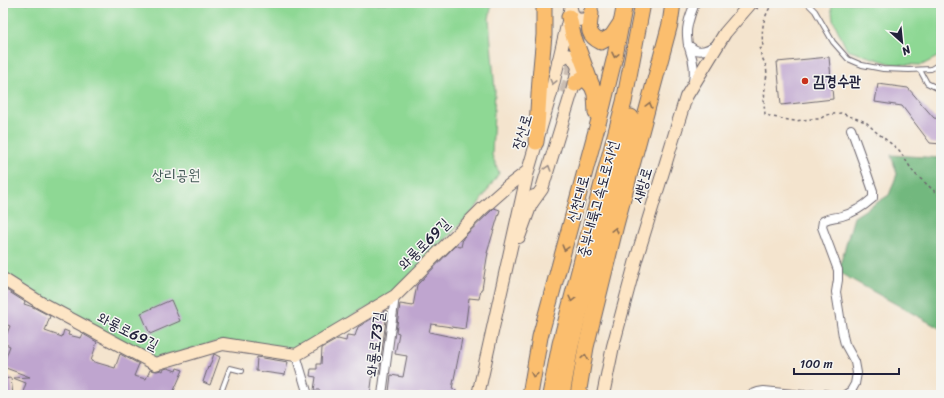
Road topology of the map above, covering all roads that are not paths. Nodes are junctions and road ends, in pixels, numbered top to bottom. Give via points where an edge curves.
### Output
1 (544, 3) edge
2 (626, 3) edge
3 (643, 3) edge
4 (653, 3) edge
5 (673, 3) edge
6 (676, 3) edge
7 (695, 3) edge
8 (751, 3) edge
9 (806, 3) edge
10 (591, 8) edge
11 (570, 9) edge
12 (622, 19) junction
13 (670, 24) junction
14 (719, 42) junction
15 (688, 44) junction
16 (558, 61) junction
17 (941, 62) edge
18 (920, 70) junction
19 (575, 84) junction
20 (592, 86) junction
21 (690, 90) junction
22 (941, 90) edge
23 (851, 129) dead end
24 (596, 131) junction
25 (536, 142) junction
26 (528, 171) junction
27 (537, 186) dead end
28 (532, 203) junction
29 (505, 271) junction
30 (3, 280) edge
31 (395, 296) junction
32 (296, 355) junction
33 (242, 371) dead end
34 (791, 394) edge
35 (220, 395) edge
36 (308, 395) edge
37 (382, 395) edge
38 (478, 395) edge
39 (530, 395) edge
40 (550, 395) edge
41 (562, 395) edge
42 (578, 395) edge
43 (603, 395) edge
44 (750, 395) edge
45 (829, 395) edge
46 (845, 395) edge

1 - 25 highway
2 - 12 highway, 신천대로
3 -> 40 highway, 중부내륙고속도로지선 via 624,102 560,344
4 - 41 highway, 중부내륙고속도로지선 via 634,103 572,345
5 - 13 highway
6 - 13 highway
7 - 15 street via 687,27
8 - 14 main road, 새방로
9 - 18 lane via 816,11 833,42 848,59 883,69
10 - 11 main road via 586,19 578,20
10 - 12 highway via 589,30 594,39 601,42 612,36
11 - 16 main road, 장산로
11 - 20 highway via 573,35
12 -> 24 highway, 신천대로
42 -> 13 highway via 586,347 614,233
14 - 15 street via 707,50 700,51 695,51
14 - 21 main road, 새방로
15 - 21 street via 695,74
16 - 19 main road via 568,55 572,56 578,67
16 -> 25 main road, 장산로
17 - 18 lane via 931,69
18 - 22 lane via 927,83
19 - 20 highway via 585,79
28 -> 19 main road via 542,189
20 - 24 highway via 595,94
21 - 43 main road, 새방로 via 636,260
23 - 46 street via 873,191 873,198 854,212 823,221 822,227 838,270 836,292 843,336 855,362 857,373 855,384
24 -> 39 highway, 신천대로 via 540,337
25 - 26 main road, 장산로
26 - 29 main road, 장산로
26 - 31 main road, 와룡로69길 via 482,209
27 - 28 main road, 장산로
28 - 29 main road, 장산로
29 - 38 main road, 장산로
30 - 32 main road, 와룡로69길 via 155,364 224,344
31 - 32 main road, 와룡로69길
31 - 37 street, 와룡로73길
32 - 36 street
33 - 35 lane via 230,368
34 - 44 street via 764,391
34 - 45 street

